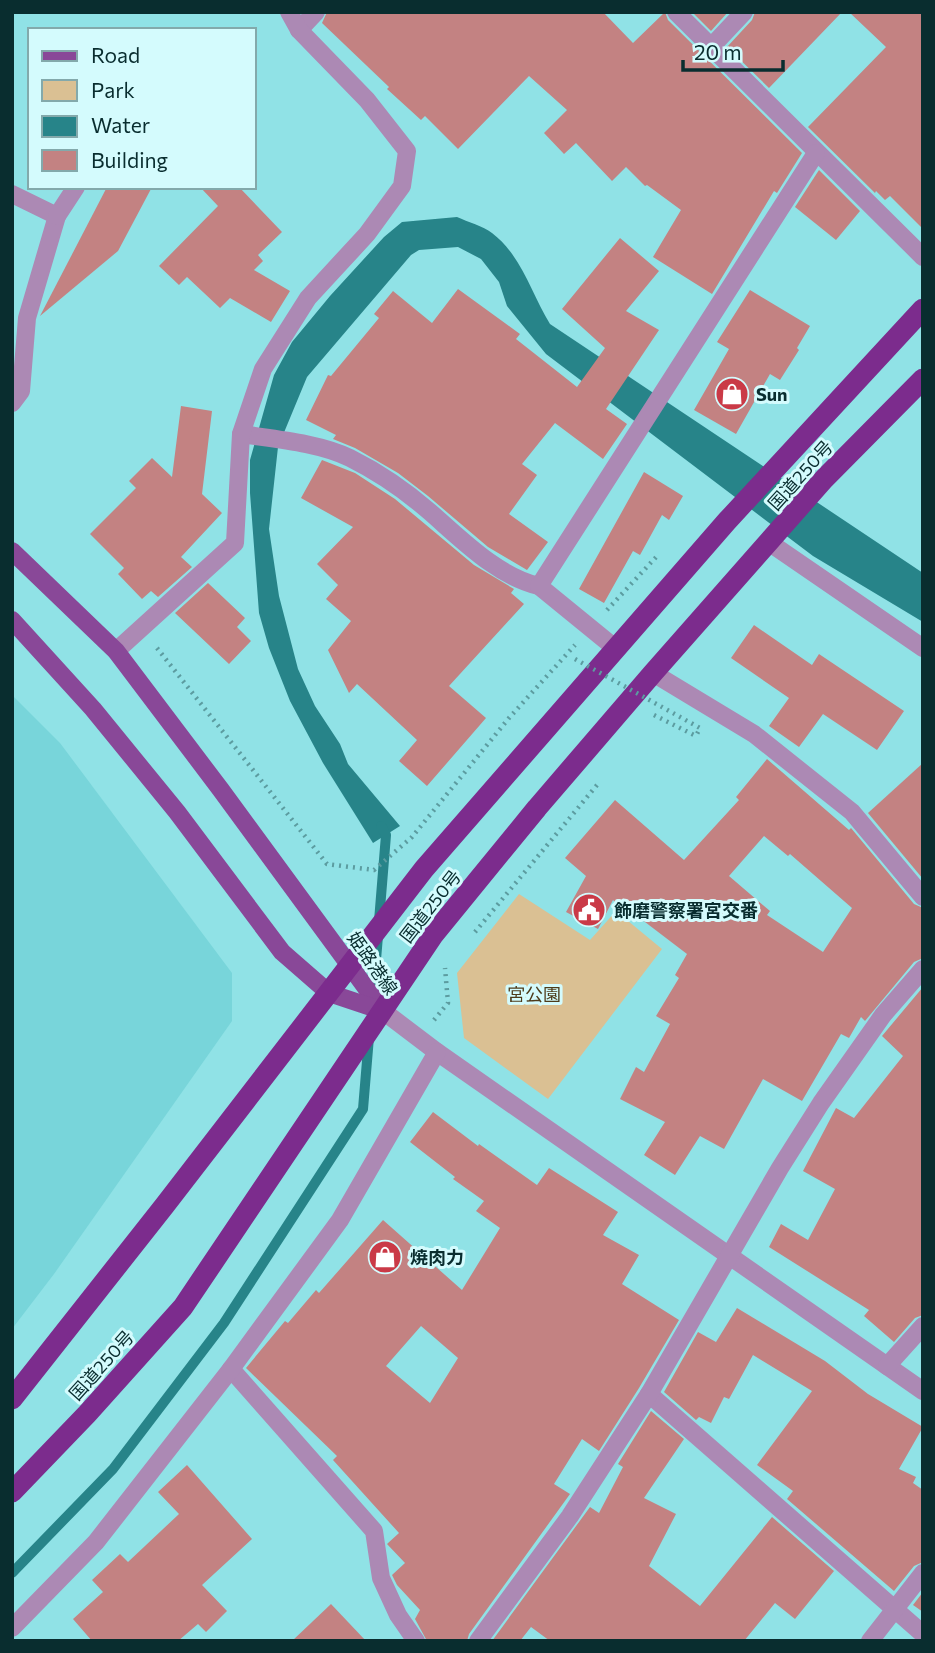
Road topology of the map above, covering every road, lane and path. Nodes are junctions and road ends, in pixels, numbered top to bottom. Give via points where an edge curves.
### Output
1 (289, 12) edge
2 (316, 12) edge
3 (676, 12) edge
4 (744, 12) edge
5 (299, 30) junction
6 (712, 46) junction
7 (816, 153) junction
8 (75, 189) edge
9 (12, 194) edge
10 (57, 216) junction
11 (923, 257) edge
12 (923, 309) edge
13 (923, 379) edge
14 (12, 403) edge
15 (241, 434) junction
16 (770, 543) junction
17 (663, 549) dead end
18 (12, 551) edge
19 (539, 586) junction
20 (12, 620) edge
21 (141, 628) junction
22 (591, 628) junction
23 (615, 648) junction
24 (923, 648) edge
25 (116, 651) junction
26 (575, 659) dead end
27 (653, 673) junction
28 (676, 687) junction
29 (654, 715) junction
30 (646, 724) dead end
31 (598, 784) dead end
32 (923, 897) edge
33 (470, 938) dead end
34 (452, 959) dead end
35 (350, 966) junction
36 (923, 969) edge
37 (329, 993) junction
38 (383, 1011) junction
39 (419, 1038) junction
40 (436, 1052) junction
41 (730, 1255) junction
42 (923, 1326) edge
43 (887, 1366) junction
44 (231, 1369) junction
45 (923, 1391) edge
46 (649, 1394) junction
47 (12, 1399) edge
48 (12, 1492) edge
49 (923, 1573) edge
50 (895, 1610) junction
51 (12, 1628) edge
52 (923, 1634) edge
53 (416, 1641) edge
54 (478, 1641) edge
55 (870, 1641) edge

1 - 5 street
2 - 5 street
3 - 6 street
4 - 6 street
5 - 15 street via 407,151 402,186 367,234 308,298 263,369
6 - 7 street
7 - 11 street
7 - 19 street
8 - 10 street
9 - 10 street
10 - 14 street via 27,318 21,391
12 - 23 highway, 国道250号
13 - 16 highway, 国道250号 via 824,479
15 - 19 street via 349,457 395,486 500,568
15 - 21 street via 235,543
16 - 24 street
16 - 27 highway, 国道250号
17 - 22 path
18 - 25 main road, 姫路港線
19 - 22 street
20 - 37 main road, 姫路港線 via 177,812 282,952
21 - 22 path via 327,864 374,870 412,837 509,718
21 - 25 street
22 - 23 street
23 - 35 highway, 国道250号 via 424,869
25 - 35 main road, 姫路港線
26 - 29 path, bridge via 699,728 696,736
27 - 28 street
27 - 38 highway, 国道250号 via 434,934
28 - 29 path
28 - 32 street via 754,734 852,812
29 - 30 path
31 - 33 path
34 - 39 path via 445,968 448,1003
35 - 37 highway, 国道250号
35 - 38 main road, 姫路港線
36 - 41 street via 883,1015 821,1103
37 - 38 main road, 姫路港線
37 - 47 highway, 国道250号
38 - 39 street
38 - 48 highway, 国道250号 via 183,1307
39 - 40 street
40 - 41 street
40 - 44 street via 340,1220
41 - 43 street
41 - 46 street
42 - 43 street
43 - 45 street
44 - 51 street via 96,1542
44 - 53 street via 374,1531 382,1578
46 - 50 street
46 - 54 street via 570,1516
49 - 50 street
50 - 52 street
50 - 55 street

